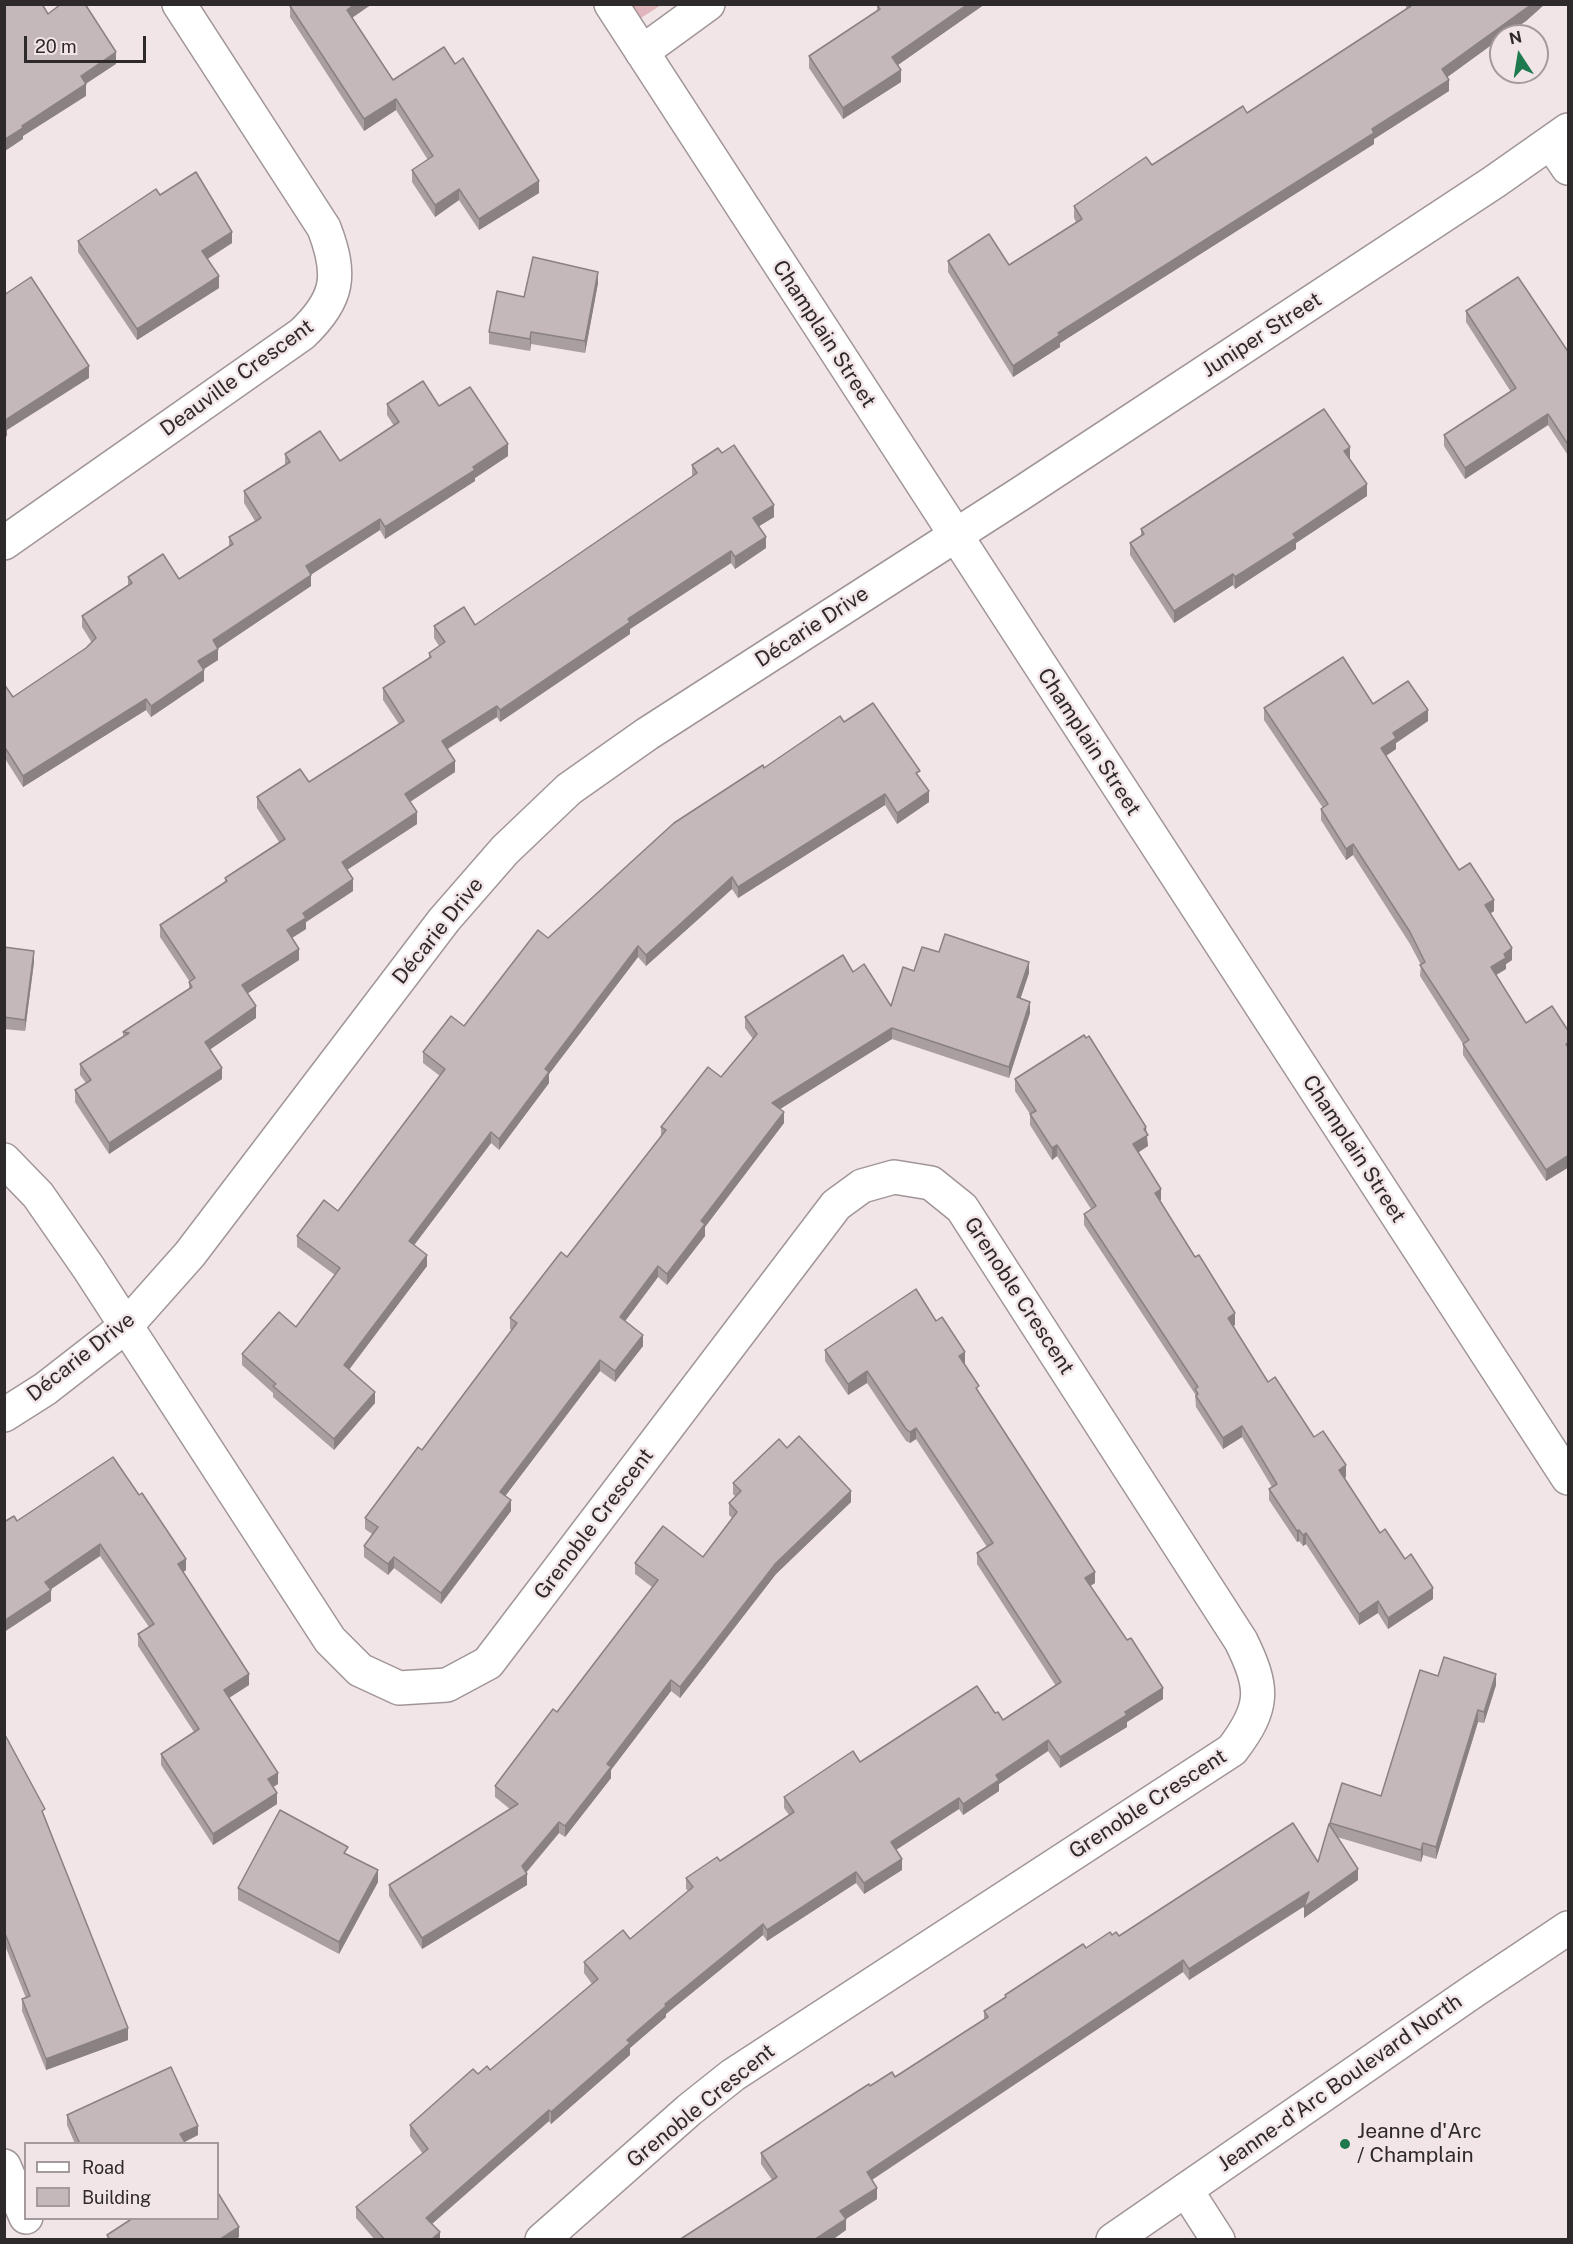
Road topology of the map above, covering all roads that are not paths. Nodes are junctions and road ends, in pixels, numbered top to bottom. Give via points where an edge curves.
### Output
1 (179, 4) edge
2 (611, 4) edge
3 (708, 4) edge
4 (642, 52) junction
5 (1563, 147) edge
6 (954, 536) junction
7 (4, 543) edge
8 (4, 1160) edge
9 (126, 1326) junction
10 (4, 1415) edge
11 (1569, 1478) edge
12 (1569, 1928) edge
13 (1569, 1947) edge
14 (1474, 1990) junction
15 (4, 2166) edge
16 (1186, 2190) junction
17 (24, 2213) edge
18 (27, 2220) edge
19 (36, 2240) edge
20 (542, 2240) edge
21 (1113, 2240) edge
22 (1218, 2240) edge

1 - 7 street, Deauville Crescent via 324,228 335,258 334,291 321,316 302,334
2 - 4 street, Champlain Street
3 - 4 street
4 - 6 street, Champlain Street
5 - 6 street, Juniper Street
6 - 9 street, Décarie Drive via 647,734 569,789 505,850 444,920 190,1254
6 - 11 street, Champlain Street
8 - 9 street, Grenoble Crescent via 38,1195
9 - 10 street, Décarie Drive via 45,1389
9 - 20 street, Grenoble Crescent via 330,1640 360,1670 399,1688 447,1685 488,1663 836,1205 862,1186 894,1177 931,1183 962,1208 1241,1641 1254,1668 1259,1698 1249,1727 1232,1750 733,2075
12 - 14 street, Jeanne-d'Arc Boulevard North
13 - 14 street
14 - 16 street, Jeanne-d'Arc Boulevard North
15 - 17 street
16 - 21 street, Jeanne-d'Arc Boulevard North
16 - 22 street
18 - 19 street

